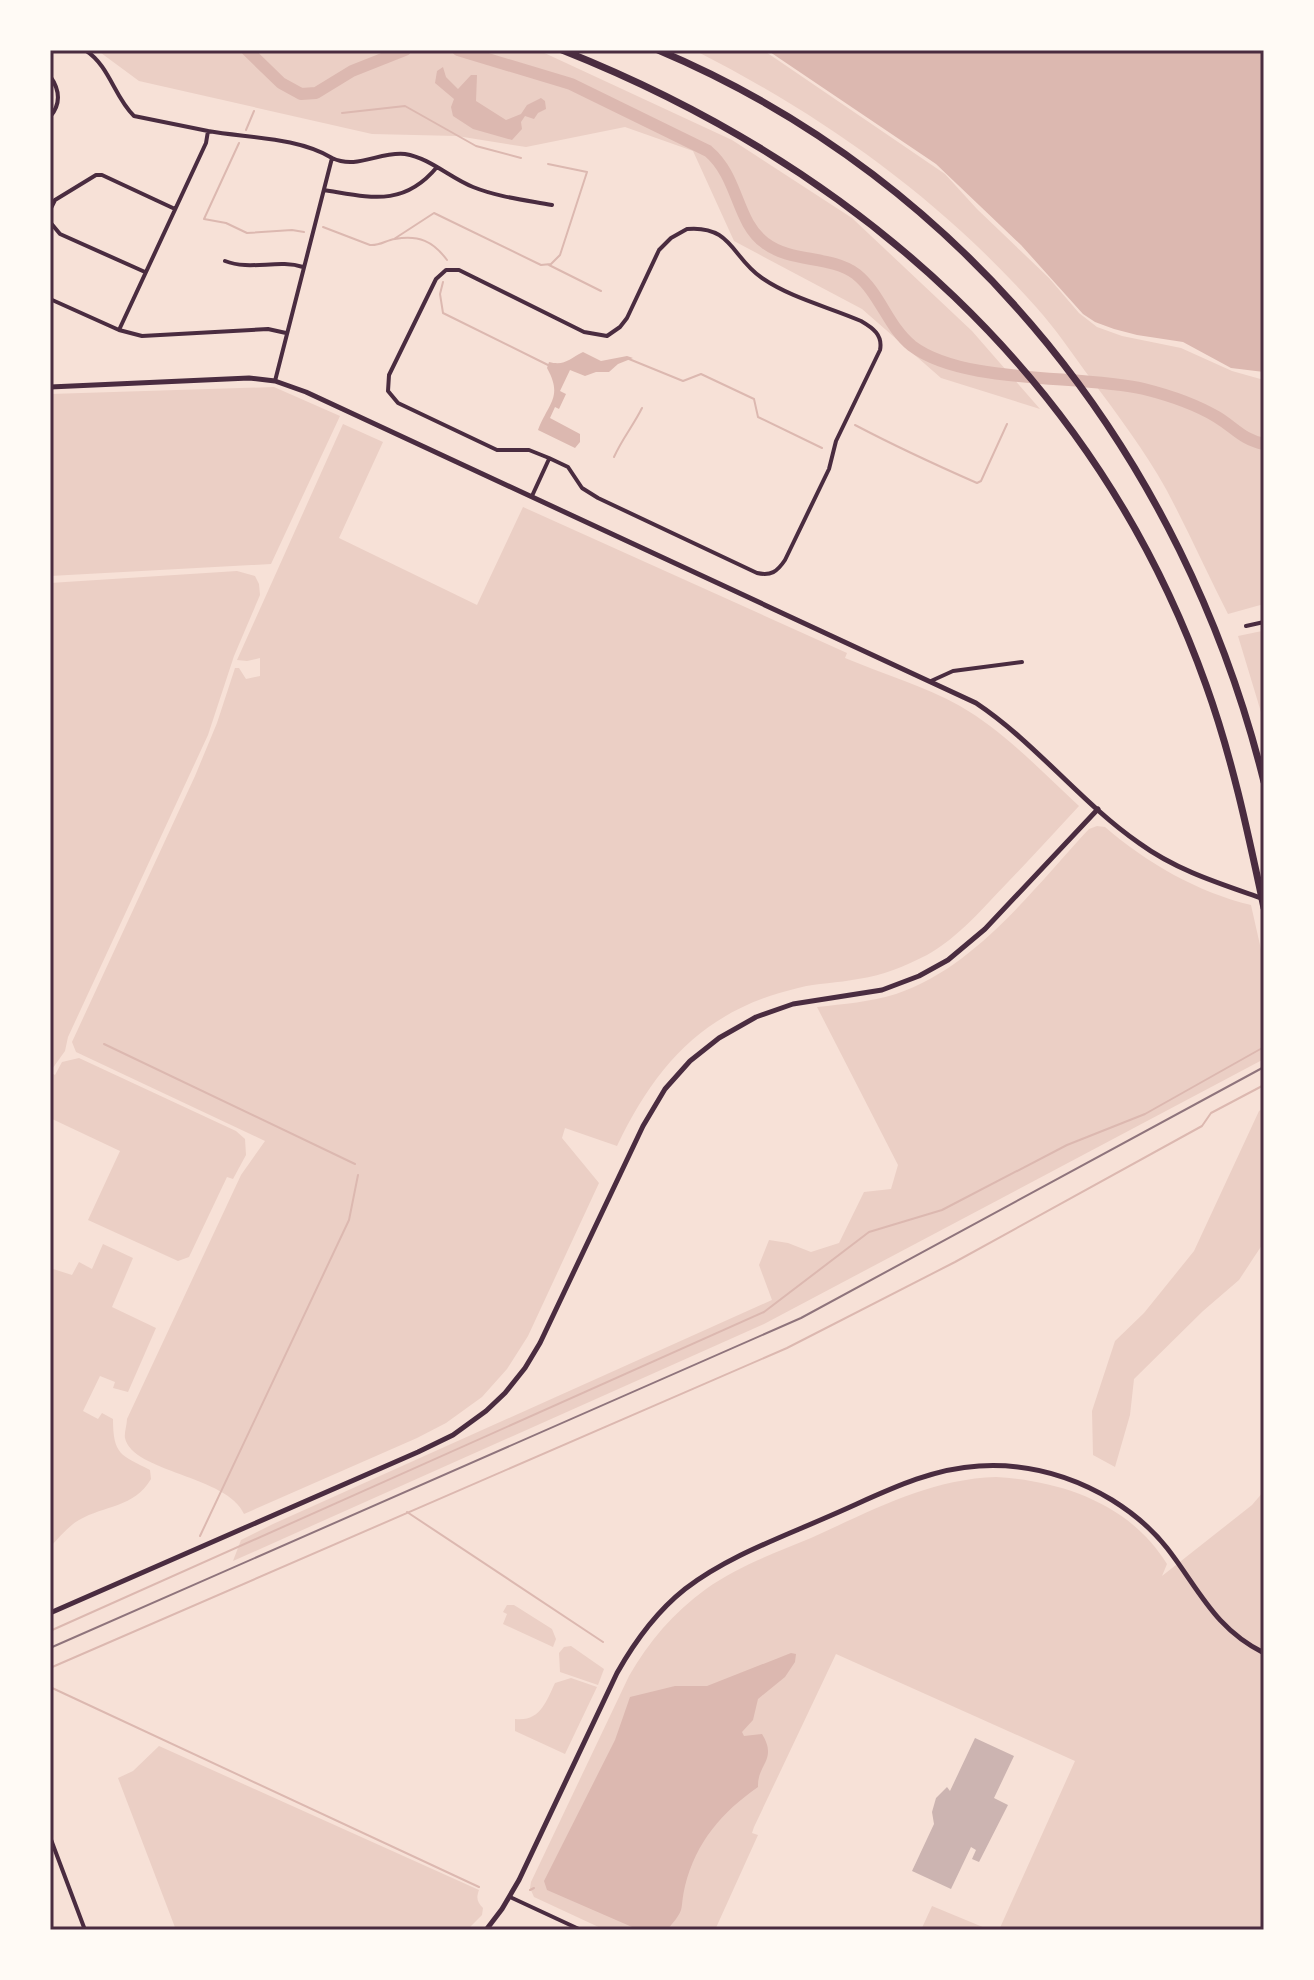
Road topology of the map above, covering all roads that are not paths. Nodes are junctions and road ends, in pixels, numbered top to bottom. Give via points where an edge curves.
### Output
1 (85, 50) edge
2 (562, 50) edge
3 (658, 50) edge
4 (50, 76) edge
5 (50, 117) edge
6 (208, 131) junction
7 (332, 158) junction
8 (437, 167) junction
9 (324, 190) junction
10 (552, 205) dead end
11 (175, 209) junction
12 (50, 210) edge
13 (50, 222) edge
14 (225, 261) dead end
15 (303, 267) junction
16 (146, 272) junction
17 (50, 299) edge
18 (119, 330) junction
19 (286, 333) junction
20 (275, 381) junction
21 (50, 387) edge
22 (549, 458) junction
23 (532, 496) junction
24 (1264, 622) edge
25 (1246, 626) dead end
26 (1022, 662) dead end
27 (931, 681) junction
28 (1264, 782) edge
29 (1098, 809) junction
30 (1264, 899) edge
31 (1264, 908) edge
32 (50, 1613) edge
33 (1264, 1653) edge
34 (50, 1837) edge
35 (510, 1897) junction
36 (85, 1930) edge
37 (486, 1930) edge
38 (581, 1930) edge

1 - 6 street via 101,64 134,116
2 - 31 highway via 707,116 811,178 913,257 960,301 1048,400 1104,478 1173,605 1222,733
3 - 28 highway via 771,108 877,179 960,250 1058,356 1153,495 1189,565 1233,672
4 - 5 street via 58,95
6 - 7 street via 299,145
6 - 11 street
7 - 8 street via 347,163 405,154
7 - 9 street
8 - 9 street via 419,186 401,194 375,197
8 - 10 street via 495,195
9 - 15 street
11 - 12 street via 96,175 55,200
11 - 16 street
13 - 16 street via 60,234
14 - 15 street via 237,266
15 - 19 street
16 - 18 street
17 - 18 street
18 - 19 street via 142,336 268,329
19 - 20 street
20 - 21 main road via 226,378
20 - 23 main road
22 - 22 street via 529,450 497,450 398,403 388,391 389,375 441,273 459,270 584,332 607,336 627,318 664,244 687,229 704,229 727,239 762,278 861,321 880,339 880,350 836,441 829,469 785,560 772,574 757,573 598,498 582,488 568,467
22 - 23 street
23 - 27 main road
24 - 25 street
26 - 27 street via 953,671
27 - 29 main road via 996,717
29 - 30 main road via 1171,864
29 - 32 main road via 985,929 948,960 882,990 793,1004 756,1017 690,1061 643,1126 532,1356 505,1393 473,1422 418,1452
33 - 35 main road via 1213,1614 1155,1534 1090,1488 1010,1466 964,1467 916,1479 733,1558 660,1612 617,1673
34 - 36 street
35 - 37 main road
35 - 38 street

